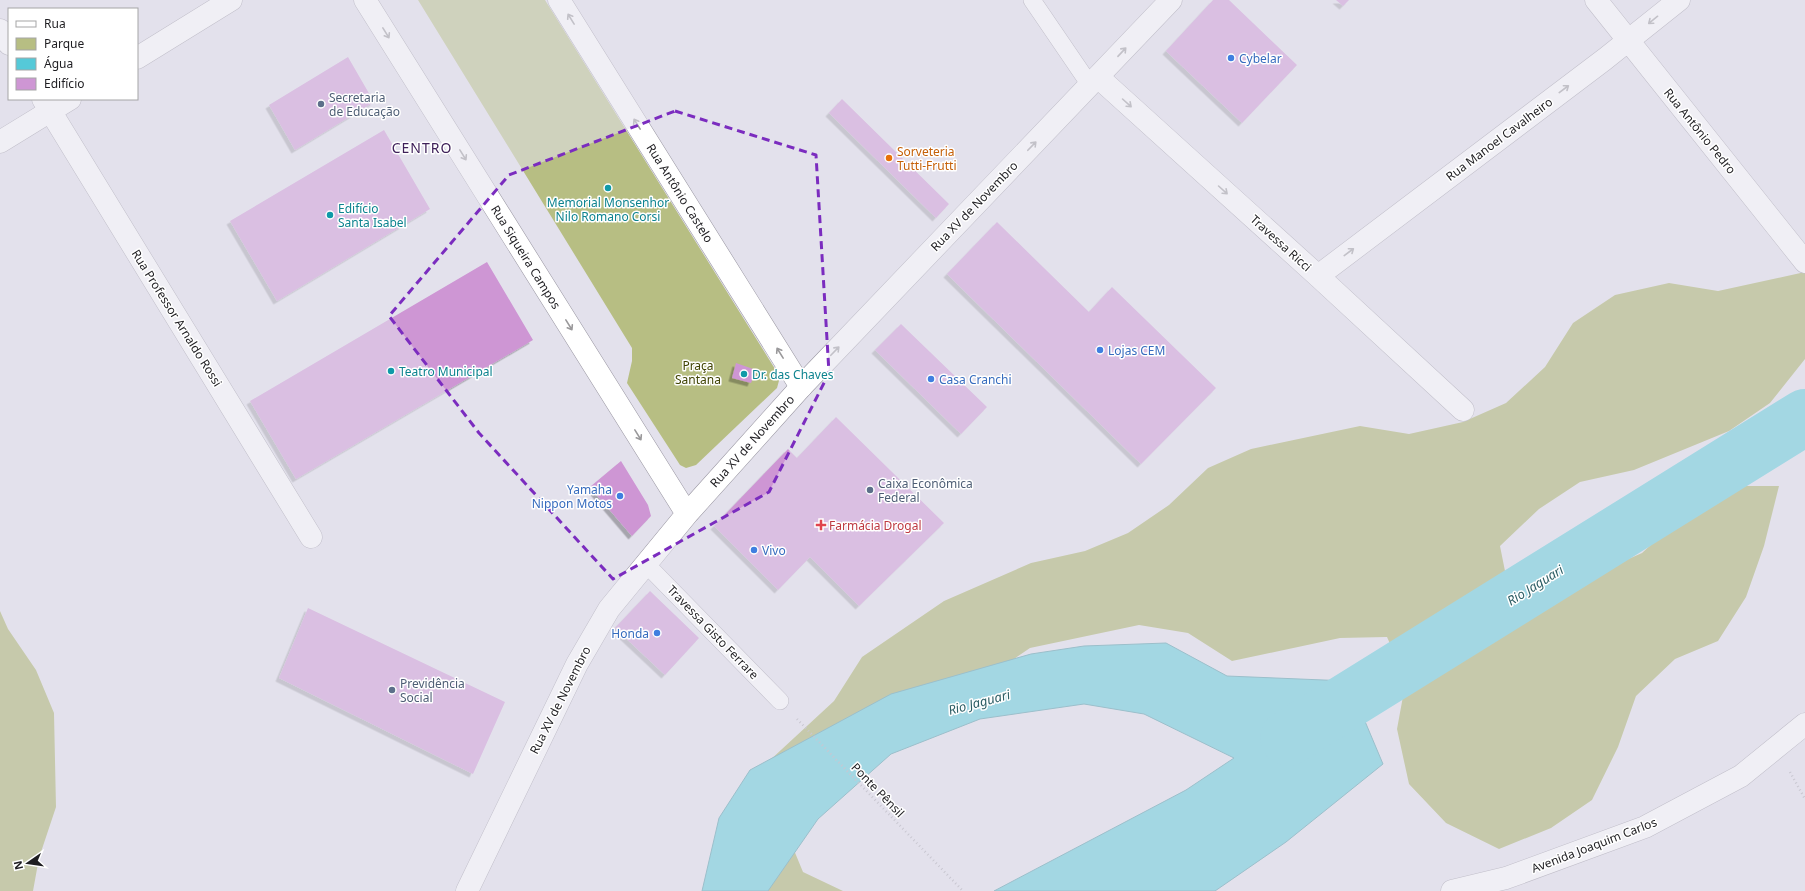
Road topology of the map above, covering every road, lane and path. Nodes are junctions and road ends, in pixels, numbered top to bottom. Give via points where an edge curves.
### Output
1 (231, 0) edge
2 (366, 0) edge
3 (559, 0) edge
4 (1032, 0) edge
5 (1171, 0) edge
6 (1596, 0) edge
7 (1679, 0) edge
8 (0, 30) edge
9 (1628, 41) junction
10 (8, 42) edge
11 (138, 57) edge
12 (1094, 81) junction
13 (66, 100) edge
14 (46, 105) edge
15 (0, 142) edge
16 (1805, 262) edge
17 (1318, 276) junction
18 (801, 387) junction
19 (1463, 410) dead end
20 (687, 514) junction
21 (311, 537) dead end
22 (646, 563) junction
23 (780, 701) joint
24 (1805, 724) edge
25 (467, 891) edge
26 (964, 891) edge
27 (1452, 891) edge

1 - 11 street
2 -> 20 street, Rua Siqueira Campos
18 -> 3 street, Rua Antônio Castelo
4 - 12 lane
12 -> 5 street, Rua XV de Novembro
6 - 9 street, Rua Antônio Pedro
7 -> 9 street, Rua Manoel Cavalheiro
8 - 10 street
9 - 16 street, Rua Antônio Pedro
17 -> 9 street, Rua Manoel Cavalheiro
12 -> 17 street, Travessa Ricci
18 -> 12 street, Rua XV de Novembro
13 - 14 street
14 - 15 street
14 - 21 street, Rua Professor Arnaldo Rossi
17 - 19 street, Travessa Ricci
18 - 20 street, Rua XV de Novembro
20 - 22 street, Rua XV de Novembro
22 - 23 lane, Travessa Gisto Ferrare
22 - 25 street, Rua XV de Novembro via 609,609 577,664
23 - 26 path, Ponte Pênsil
24 - 27 street, Avenida Joaquim Carlos via 1741,776 1645,827 1506,878

